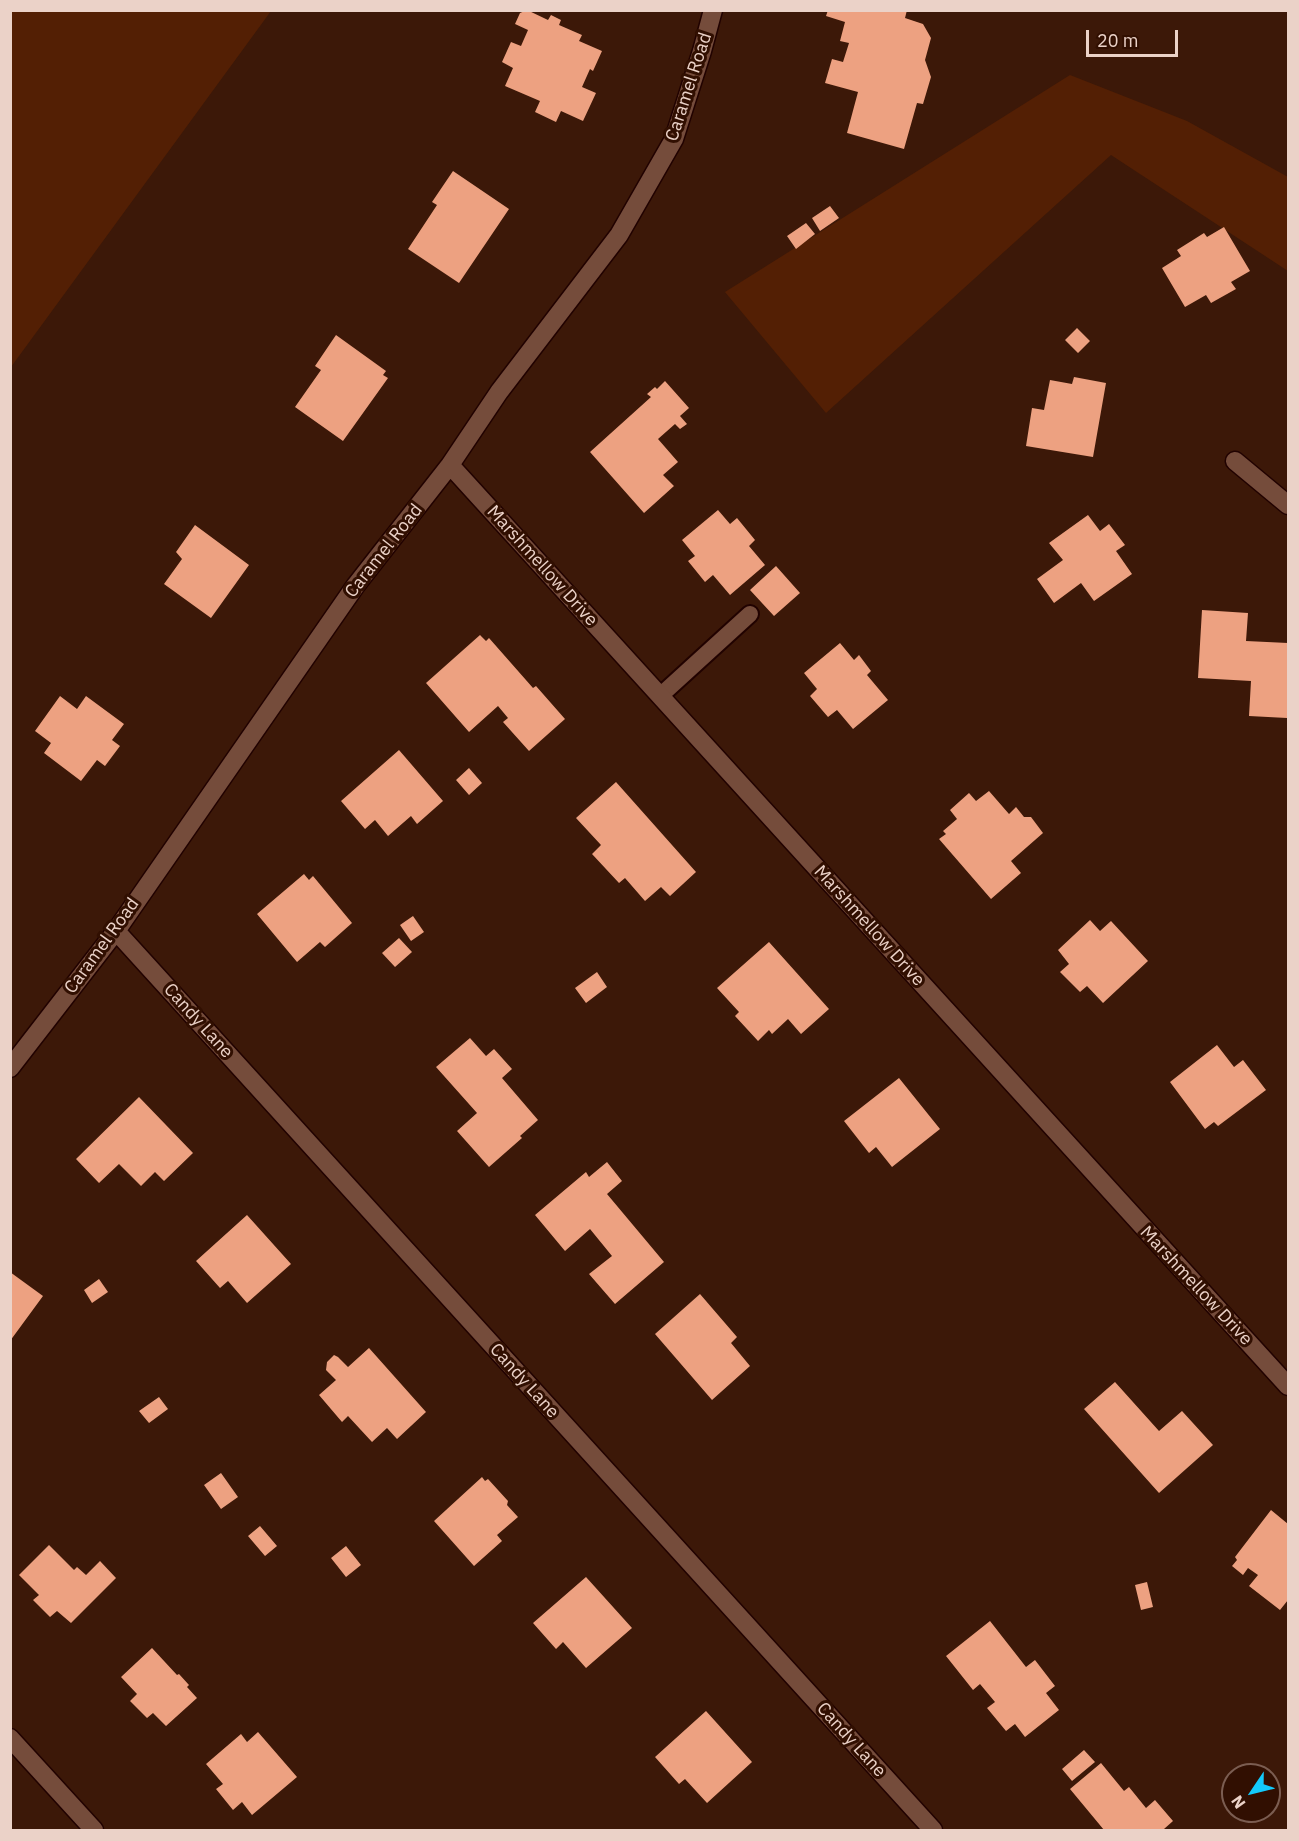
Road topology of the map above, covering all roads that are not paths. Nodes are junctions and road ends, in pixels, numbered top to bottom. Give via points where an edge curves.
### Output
1 (713, 10) edge
2 (1235, 461) dead end
3 (450, 465) junction
4 (1288, 505) edge
5 (750, 614) dead end
6 (660, 696) junction
7 (116, 931) junction
8 (10, 1068) edge
9 (1288, 1386) edge
10 (10, 1738) edge
11 (94, 1830) edge
12 (933, 1830) edge

1 - 3 street, Caramel Road via 674,139 625,225 499,392
2 - 4 street
3 - 6 street, Marshmellow Drive
3 - 7 street, Caramel Road via 356,585
5 - 6 lane
6 - 9 street, Marshmellow Drive
7 - 8 street, Caramel Road
7 - 12 street, Candy Lane
10 - 11 street

